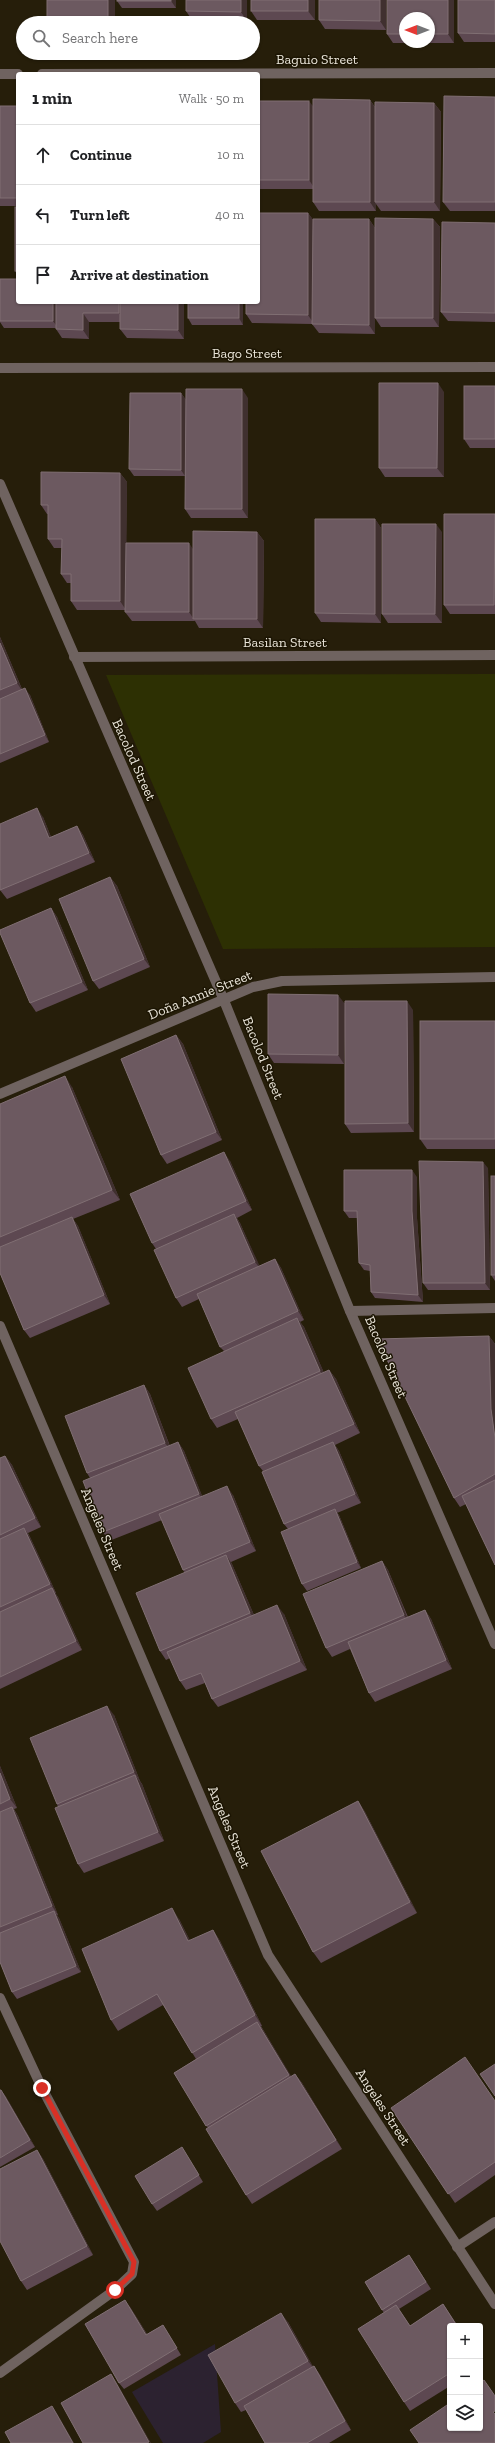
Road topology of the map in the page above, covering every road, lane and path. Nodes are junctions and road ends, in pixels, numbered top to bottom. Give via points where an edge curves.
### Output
1 (495, 73) edge
2 (0, 74) edge
3 (16, 74) edge
4 (260, 74) edge
5 (495, 366) edge
6 (0, 368) edge
7 (0, 484) edge
8 (495, 655) edge
9 (74, 657) junction
10 (495, 977) edge
11 (223, 998) junction
12 (0, 1094) edge
13 (495, 1308) edge
14 (350, 1311) junction
15 (0, 1326) edge
16 (494, 1639) edge
17 (0, 1998) edge
18 (495, 2222) edge
19 (457, 2247) junction
20 (495, 2304) edge
21 (0, 2373) edge

1 - 4 street, Baguio Street
2 - 3 street
5 - 6 street, Bago Street
7 - 9 street, Bacolod Street
8 - 9 street, Basilan Street
9 - 11 street, Bacolod Street
10 - 11 street, Doña Annie Street via 282,981 253,986
11 - 12 street, Doña Annie Street
11 - 14 street, Bacolod Street
13 - 14 street
14 - 16 street, Bacolod Street
15 - 19 street, Angeles Street via 268,1955
17 - 21 street via 42,2088 134,2262 132,2274 115,2290
18 - 19 street
19 - 20 street, Angeles Street

